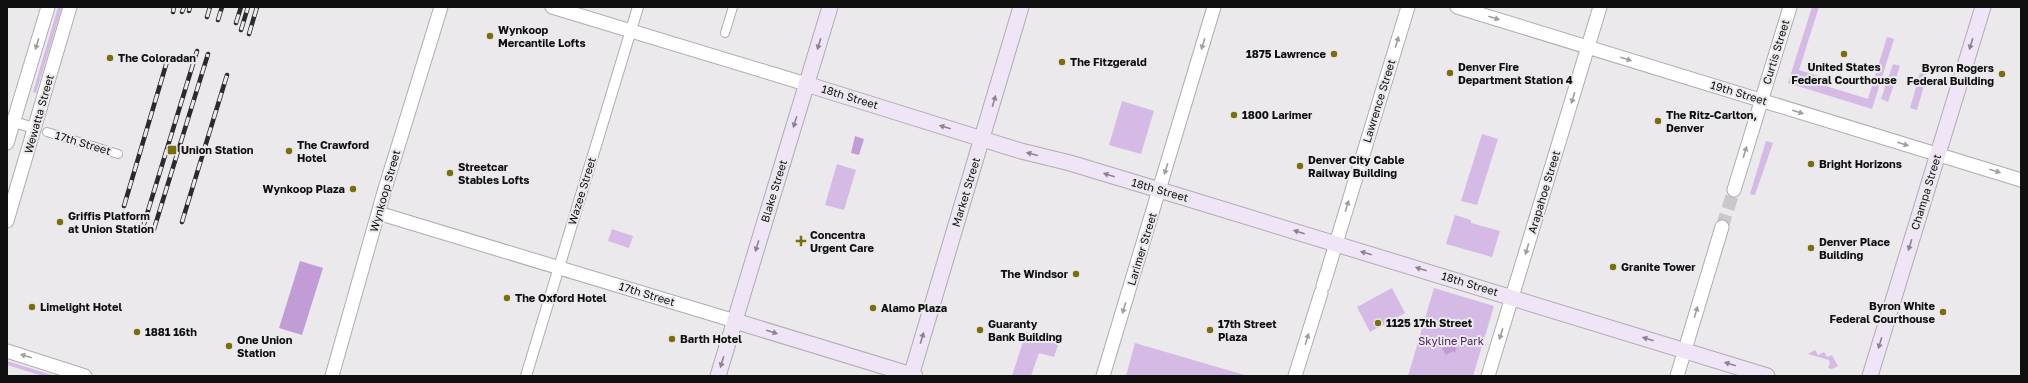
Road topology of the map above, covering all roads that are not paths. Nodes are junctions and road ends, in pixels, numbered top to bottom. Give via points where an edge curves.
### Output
1 (48, 7) edge
2 (70, 7) edge
3 (441, 7) edge
4 (552, 7) edge
5 (638, 7) edge
6 (733, 7) edge
7 (830, 7) edge
8 (1021, 7) edge
9 (1214, 7) edge
10 (1408, 7) edge
11 (1457, 7) edge
12 (1600, 7) edge
13 (1790, 7) edge
14 (1983, 7) edge
15 (631, 30) junction
16 (725, 33) dead end
17 (1589, 47) junction
18 (806, 84) junction
19 (1761, 100) junction
20 (10, 121) edge
21 (34, 128) junction
22 (47, 132) dead end
23 (983, 138) junction
24 (7, 144) edge
25 (118, 154) dead end
26 (1938, 154) junction
27 (2021, 180) edge
28 (1159, 190) junction
29 (1734, 190) tunnel mouth
30 (378, 213) junction
31 (7, 221) edge
32 (1722, 227) tunnel mouth
33 (1336, 244) junction
34 (558, 268) junction
35 (1512, 297) junction
36 (735, 321) junction
37 (1685, 349) junction
38 (7, 351) edge
39 (85, 376) edge
40 (332, 376) edge
41 (526, 376) edge
42 (718, 376) edge
43 (912, 376) edge
44 (1103, 376) edge
45 (1295, 376) edge
46 (1488, 376) edge
47 (1677, 376) edge
48 (1767, 376) edge
49 (1870, 376) edge

1 -> 20 street, Wewatta Street
2 - 21 street, Wewatta Street
3 - 30 street, Wynkoop Street
4 - 15 street, 18th Street
5 - 15 street, Wazee Street
6 - 16 street
7 -> 18 main road, Blake Street
23 -> 8 main road, Market Street
9 -> 28 street, Larimer Street
33 -> 10 street, Lawrence Street
11 -> 17 street, 19th Street
12 - 17 street, Arapahoe Street
13 - 19 street, Curtis Street
14 -> 26 main road, Champa Street
15 - 18 street, 18th Street
15 - 34 street, Wazee Street
17 -> 19 street, 19th Street
17 -> 35 street, Arapahoe Street
23 -> 18 main road, 18th Street
18 -> 36 main road, Blake Street
19 -> 26 street, 19th Street
29 -> 19 street, Curtis Street
20 - 21 street
20 - 24 street, Wewatta Street
21 - 31 street, Wewatta Street
22 - 25 street, 17th Street
28 -> 23 main road, 18th Street
43 -> 23 main road, Market Street
26 -> 27 street, 19th Street
26 -> 49 main road, Champa Street
33 -> 28 main road, 18th Street
28 -> 44 street, Larimer Street
30 - 34 street, 17th Street
30 - 40 street, Wynkoop Street
37 -> 32 street
35 -> 33 main road, 18th Street
45 -> 33 street, Lawrence Street
34 - 36 street, 17th Street
34 - 41 street, Wazee Street
37 -> 35 main road, 18th Street
35 -> 46 street, Arapahoe Street
36 -> 42 main road, Blake Street
36 -> 43 main road, 17th Street
37 - 47 street
48 -> 37 main road, 18th Street
39 -> 38 street

